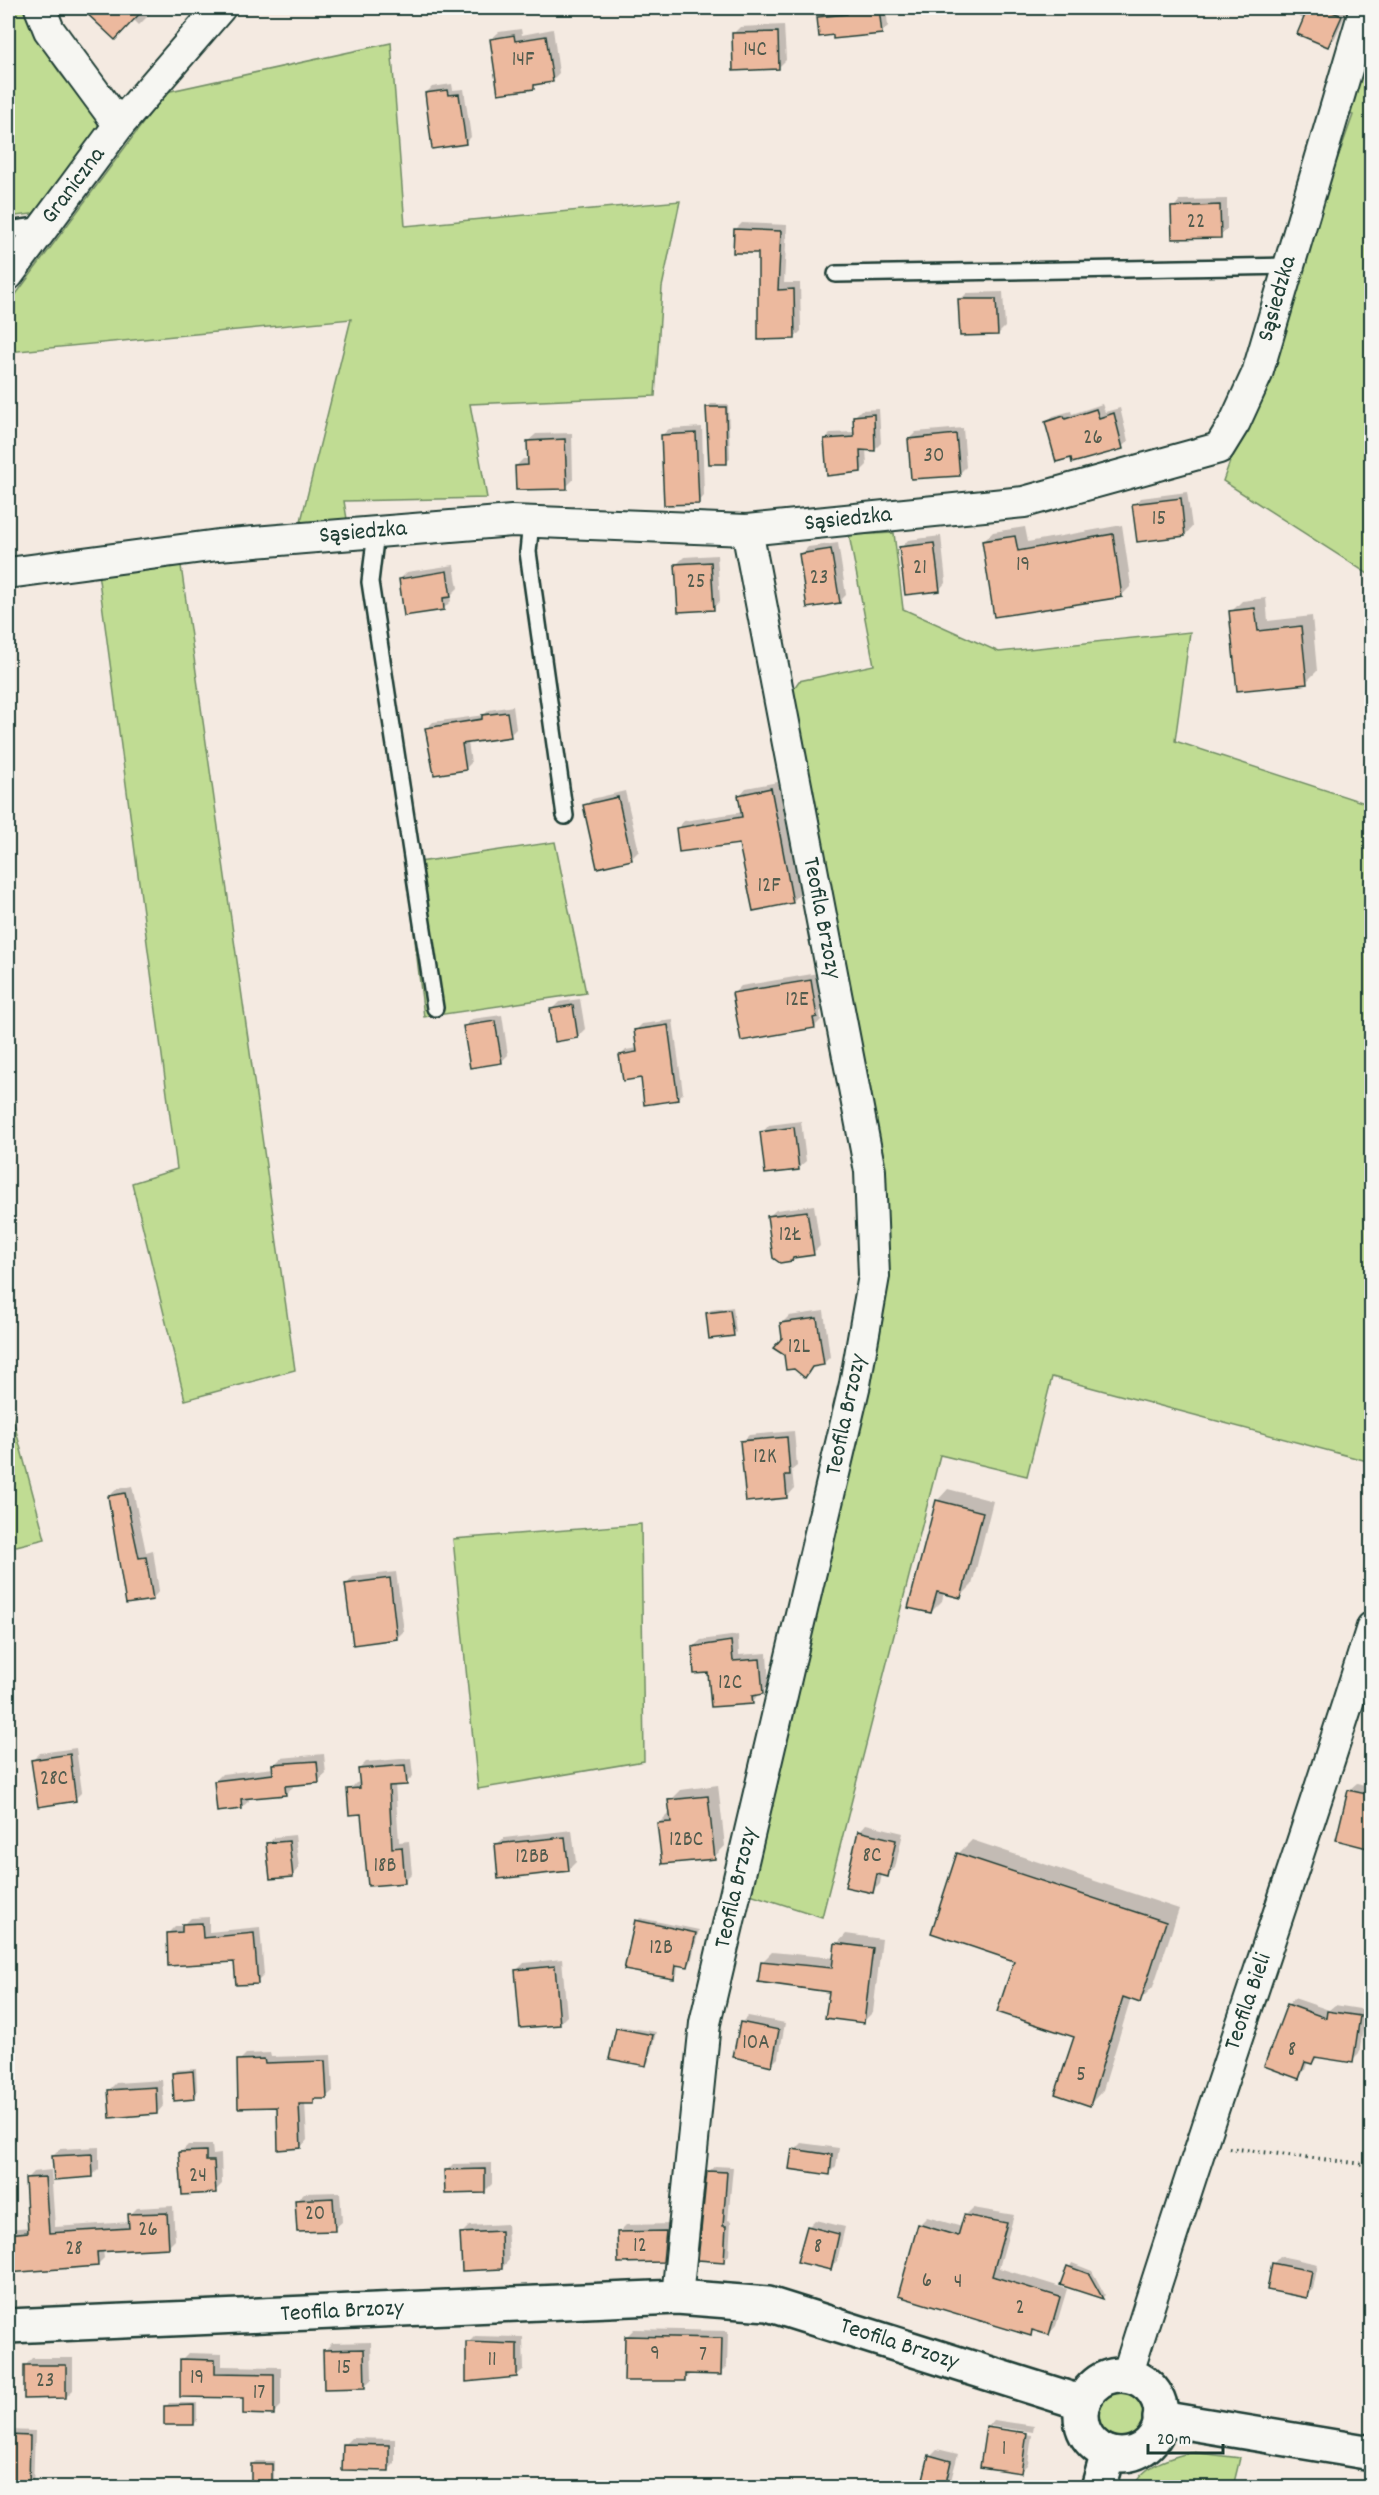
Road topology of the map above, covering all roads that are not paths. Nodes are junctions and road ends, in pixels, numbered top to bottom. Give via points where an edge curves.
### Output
1 (40, 8) edge
2 (220, 8) edge
3 (1365, 8) edge
4 (119, 125) junction
5 (44, 225) junction
6 (8, 230) edge
7 (1288, 266) junction
8 (836, 274) dead end
9 (8, 275) edge
10 (531, 522) junction
11 (747, 530) junction
12 (376, 532) junction
13 (8, 573) edge
14 (565, 816) dead end
15 (435, 1008) dead end
16 (1371, 1627) edge
17 (677, 2297) junction
18 (8, 2326) edge
19 (1127, 2376) junction
20 (1083, 2403) junction
21 (1160, 2418) junction
22 (1108, 2453) junction
23 (1371, 2453) edge
24 (1098, 2487) edge

1 - 4 street, Graniczna via 49,30
2 - 4 street, Graniczna
3 - 7 street, Sąsiedzka
4 - 5 street, Graniczna
5 - 6 lane
5 - 9 street, Graniczna
7 - 8 lane
7 - 11 street, Sąsiedzka via 1257,374 1219,448 1024,502
10 - 11 street, Sąsiedzka
10 - 12 street, Sąsiedzka
10 - 14 lane via 528,552
11 - 17 street, Teofila Brzozy via 870,1171 874,1276 855,1384 705,2023
12 - 13 street, Sąsiedzka via 218,545
12 - 15 lane via 370,582
16 - 19 street, Teofila Bieli
17 - 18 street, Teofila Brzozy
17 - 20 street, Teofila Brzozy via 768,2304
19 - 20 street via 1102,2380
19 - 21 street via 1152,2390 1159,2403
20 - 22 street via 1085,2433
21 - 22 street via 1155,2435 1143,2448 1121,2455
21 - 23 street
22 - 24 street

